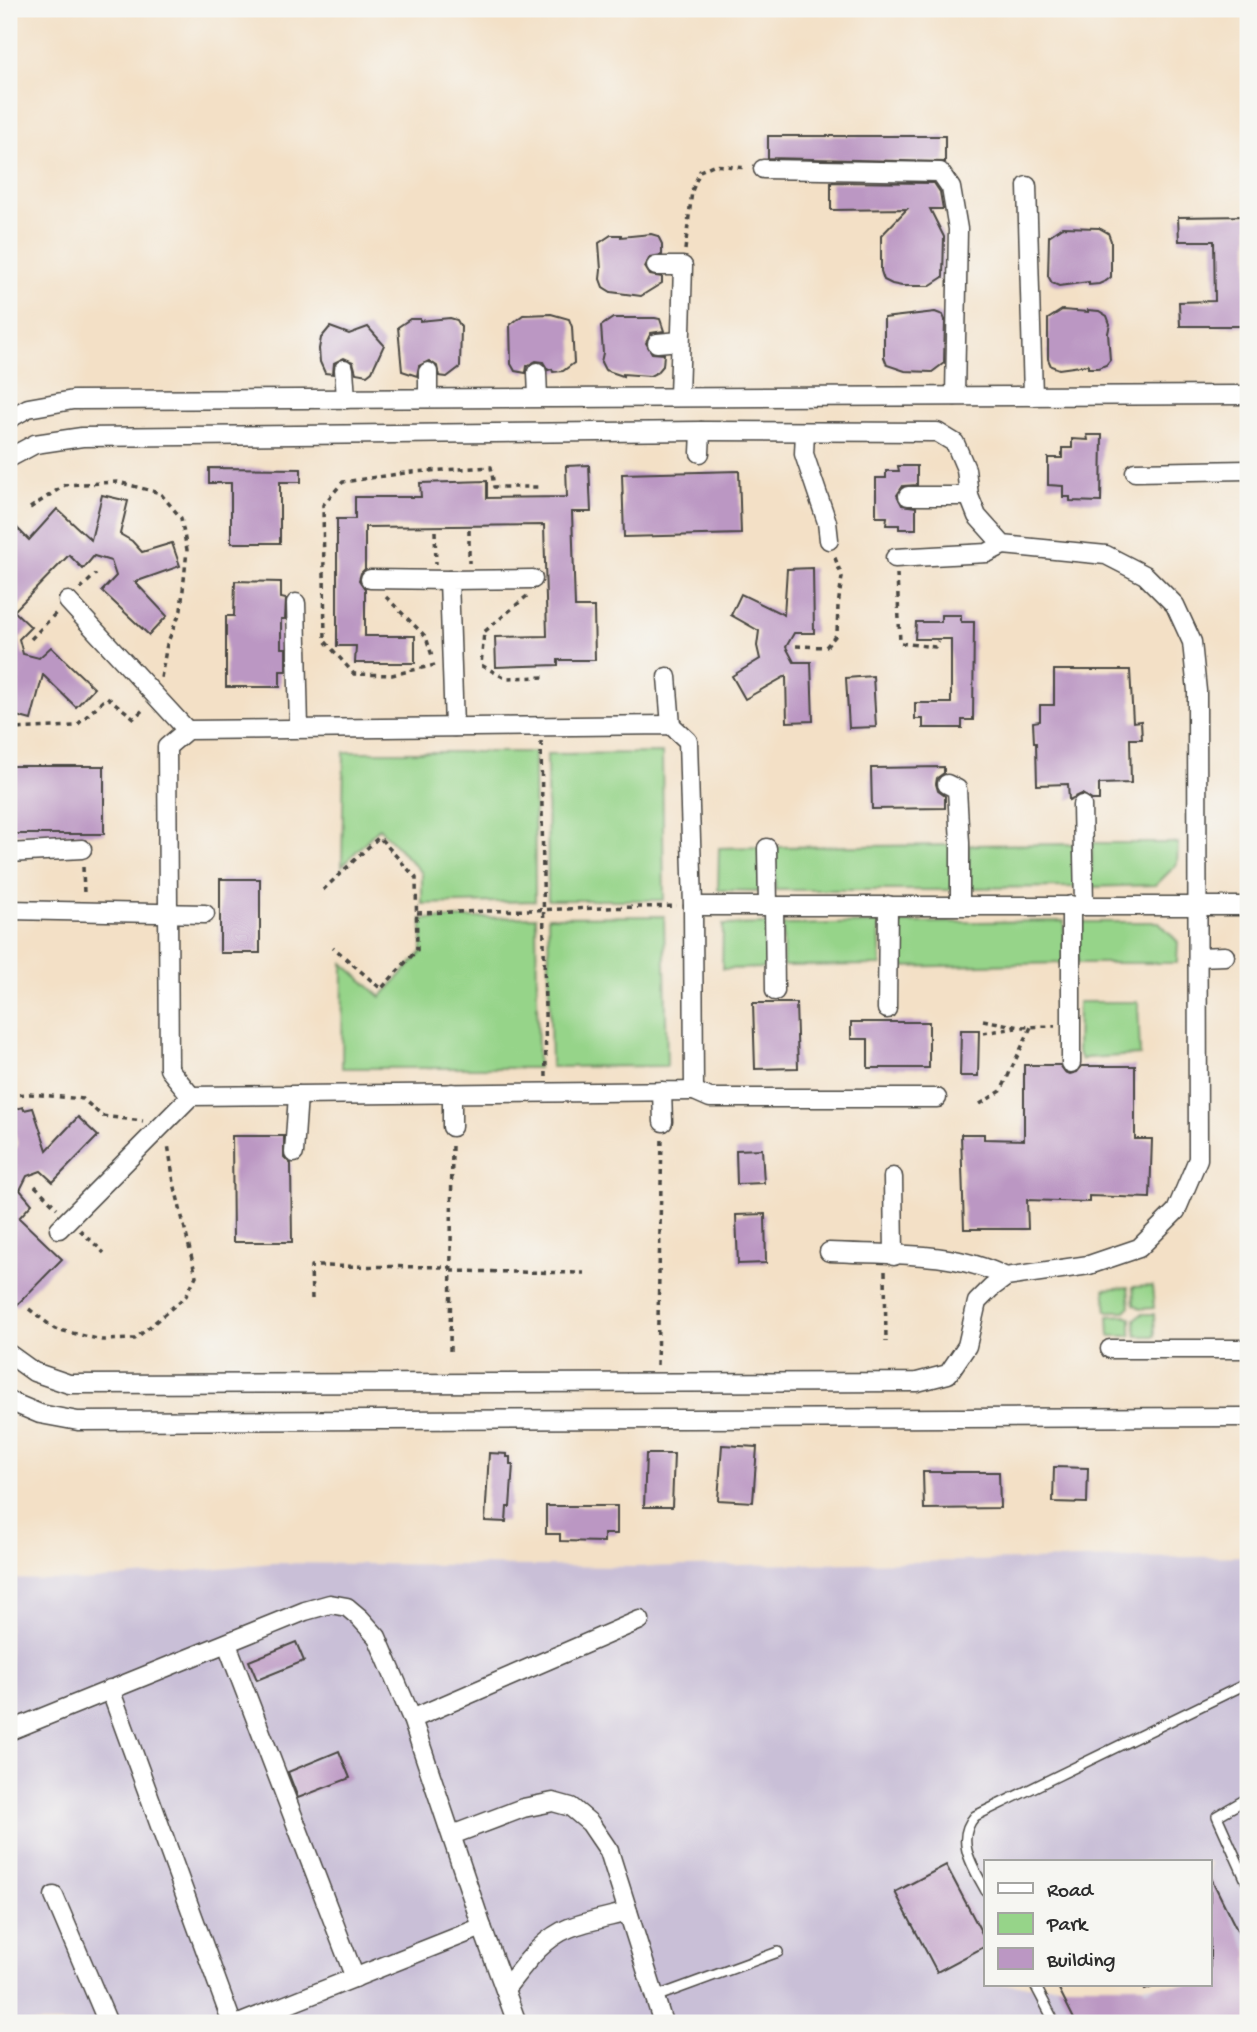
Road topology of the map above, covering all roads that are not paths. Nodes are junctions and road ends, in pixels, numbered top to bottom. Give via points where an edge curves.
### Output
1 (763, 169) road end
2 (1027, 186) dead end
3 (656, 266) dead end
4 (680, 341) junction
5 (657, 343) dead end
6 (344, 369) dead end
7 (428, 372) dead end
8 (537, 372) dead end
9 (1248, 395) edge
10 (955, 396) junction
11 (1033, 396) junction
12 (538, 397) junction
13 (679, 397) junction
14 (346, 398) junction
15 (428, 398) junction
16 (9, 419) edge
17 (701, 431) junction
18 (805, 432) junction
19 (700, 453) dead end
20 (9, 458) edge
21 (1248, 470) edge
22 (1135, 472) dead end
23 (908, 496) dead end
24 (969, 496) junction
25 (829, 540) road end
26 (1003, 545) junction
27 (895, 558) road end
28 (370, 579) road end
29 (533, 579) road end
30 (443, 580) junction
31 (68, 601) dead end
32 (296, 603) dead end
33 (667, 677) dead end
34 (671, 725) junction
35 (454, 727) junction
36 (299, 728) junction
37 (187, 730) junction
38 (947, 784) dead end
39 (1082, 805) dead end
40 (767, 848) dead end
41 (82, 849) road end
42 (9, 853) edge
43 (1078, 904) junction
44 (888, 905) junction
45 (960, 905) junction
46 (693, 906) junction
47 (771, 906) junction
48 (1198, 906) junction
49 (1248, 906) edge
50 (9, 910) edge
51 (168, 914) junction
52 (205, 914) dead end
53 (1225, 956) dead end
54 (1198, 957) junction
55 (775, 991) dead end
56 (887, 1009) dead end
57 (1071, 1063) dead end
58 (662, 1091) junction
59 (694, 1091) junction
60 (452, 1093) junction
61 (298, 1094) junction
62 (191, 1096) junction
63 (937, 1098) dead end
64 (663, 1122) road end
65 (452, 1127) road end
66 (294, 1153) dead end
67 (893, 1177) dead end
68 (60, 1229) dead end
69 (830, 1252) dead end
70 (889, 1255) junction
71 (1006, 1277) junction
72 (1111, 1349) dead end
73 (1248, 1349) edge
74 (9, 1354) edge
75 (9, 1401) edge
76 (1248, 1417) edge
77 (640, 1620) dead end
78 (227, 1644) junction
79 (1248, 1683) edge
80 (110, 1689) junction
81 (412, 1719) junction
82 (9, 1731) edge
83 (1248, 1798) edge
84 (452, 1835) junction
85 (1248, 1885) edge
86 (984, 1887) edge
87 (54, 1896) dead end
88 (628, 1912) junction
89 (482, 1927) junction
90 (778, 1952) dead end
91 (355, 1978) junction
92 (1036, 1986) edge
93 (505, 1989) junction
94 (654, 1997) junction
95 (108, 2023) edge
96 (232, 2023) edge
97 (241, 2023) edge
98 (517, 2023) edge
99 (663, 2023) edge
100 (1055, 2023) edge

1 - 10 street via 940,172 951,188 958,229
2 - 11 street
3 - 4 street via 683,266
4 - 5 street
4 - 13 street
6 - 14 street
7 - 15 street
8 - 12 street
9 - 11 street
10 - 11 street
10 - 13 street
12 - 13 street
12 - 15 street
14 - 15 street
14 - 16 street via 74,400 28,408
17 - 18 street
17 - 19 street
17 - 20 street via 82,437 35,444
18 - 24 street via 937,432 955,443 966,469
18 - 25 street via 804,454
21 - 22 street
23 - 24 street
24 - 26 street via 977,516
26 - 27 street via 987,553
26 - 48 street via 1106,555 1145,575 1175,605 1192,642 1197,691
28 - 30 street
29 - 30 street
30 - 35 street
31 - 37 street
32 - 36 street
33 - 34 street
34 - 35 street
34 - 46 street via 688,741
35 - 36 street
36 - 37 street
37 - 51 street via 167,747
38 - 45 street via 957,789
39 - 43 street
40 - 47 street
41 - 42 street
43 - 45 street
43 - 48 street
43 - 57 street
44 - 45 street
44 - 47 street
44 - 56 street
46 - 47 street
46 - 59 street
47 - 55 street
48 - 49 street
48 - 54 street
50 - 51 street
51 - 52 street
51 - 62 street via 169,1069
53 - 54 street
54 - 71 street via 1198,1159 1176,1211 1139,1248 1089,1265
58 - 59 street
58 - 60 street
58 - 64 street
59 - 63 street via 710,1098
60 - 61 street
60 - 65 street
61 - 62 street
61 - 66 street
62 - 68 street
67 - 70 street
69 - 70 street
70 - 71 street via 964,1261
71 - 74 street via 978,1302 967,1346 948,1374 917,1382 69,1384 34,1372
72 - 73 street
75 - 76 street via 40,1414 78,1421
77 - 81 street
78 - 80 street
78 - 81 street via 305,1611 330,1604 347,1607 377,1637
78 - 91 street
79 - 86 lane via 975,1816 964,1836 970,1862
80 - 82 street
80 - 96 street
81 - 84 street
83 - 85 lane via 1217,1816
84 - 88 street via 523,1808 553,1802 571,1807 590,1823 609,1851
84 - 89 street
87 - 95 street
88 - 93 street via 569,1928 551,1938
88 - 94 street
89 - 91 street
89 - 93 street
90 - 94 lane
91 - 97 street
92 - 100 lane
93 - 98 street
94 - 99 street

